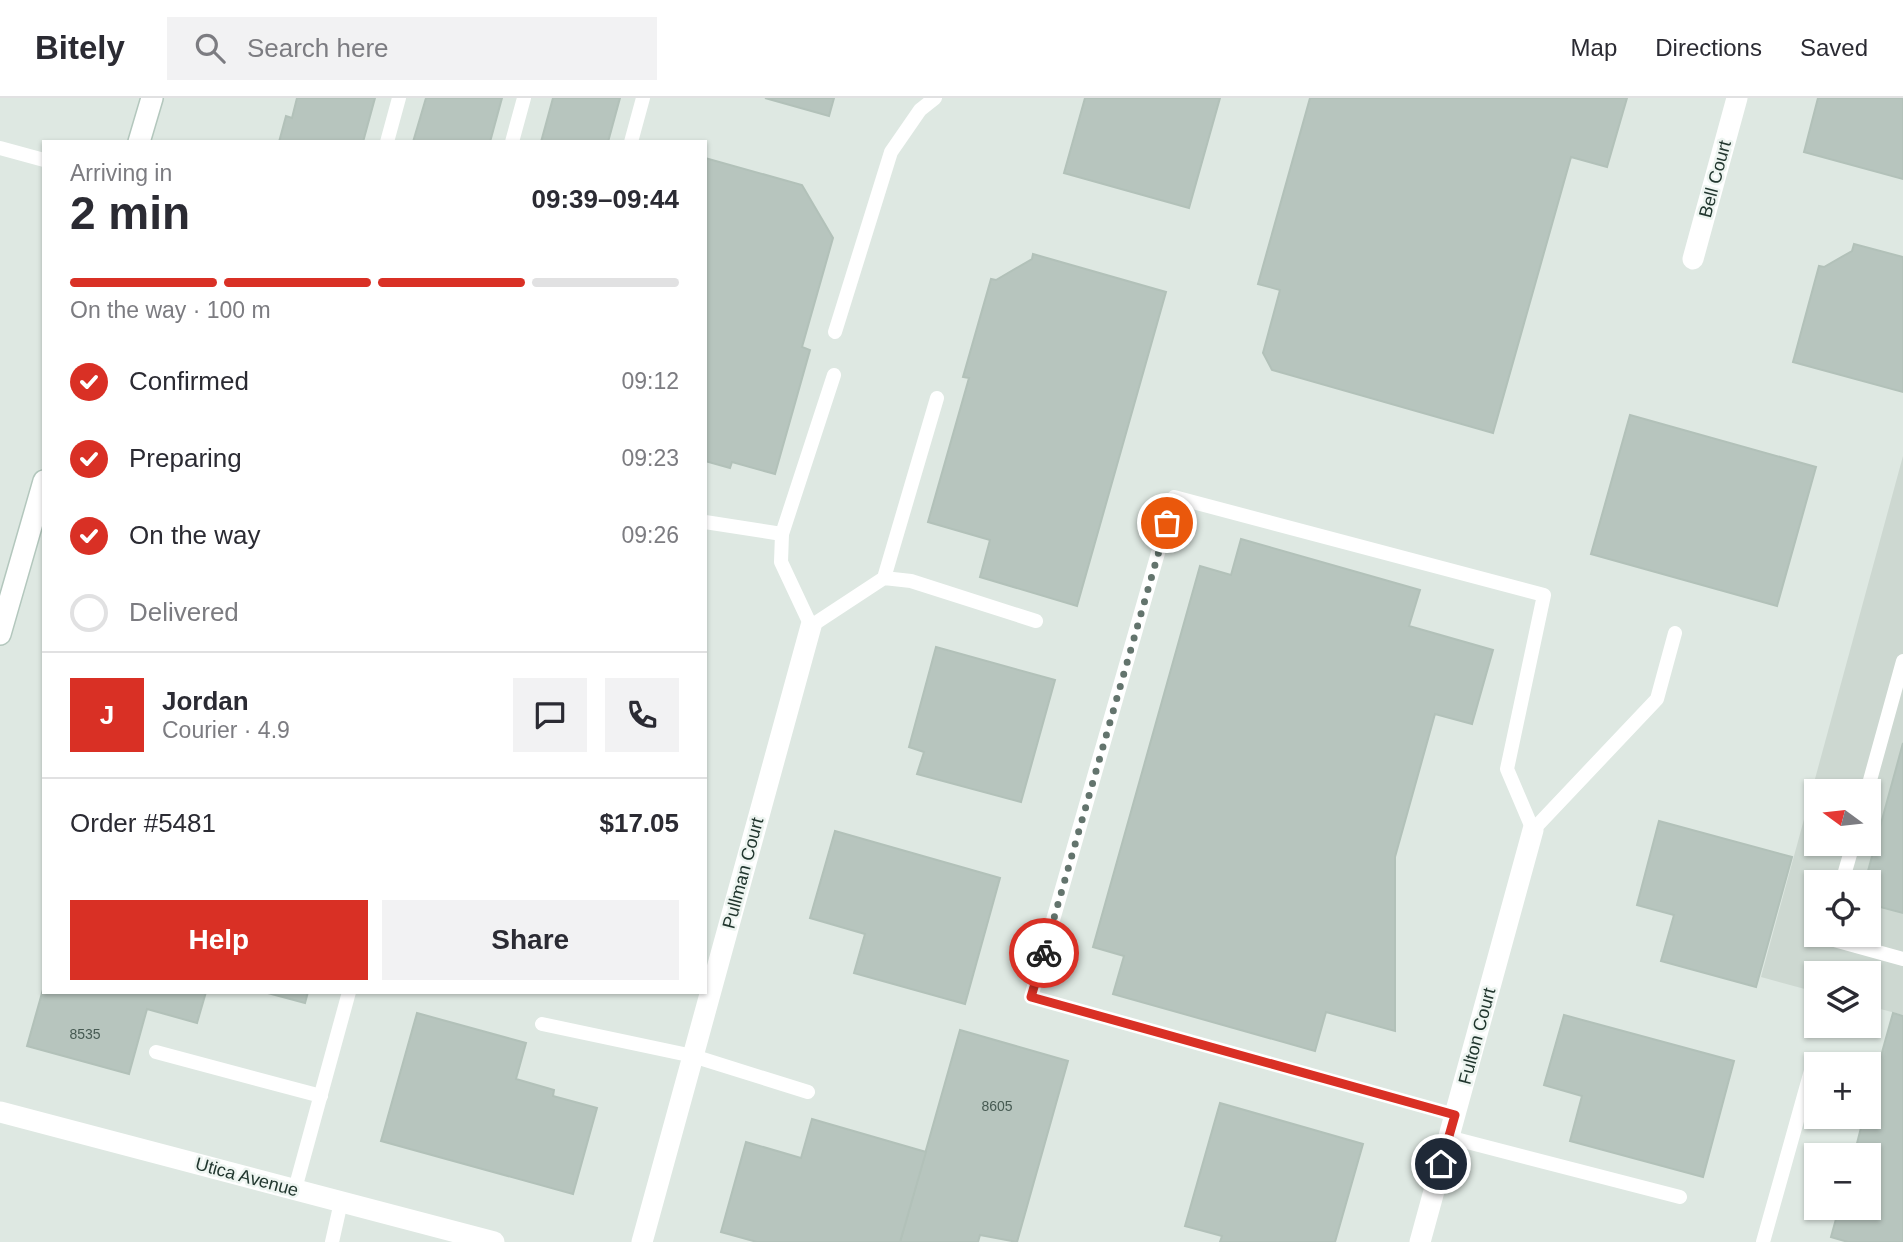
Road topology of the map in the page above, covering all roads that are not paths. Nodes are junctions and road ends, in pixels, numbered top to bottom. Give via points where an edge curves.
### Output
1 (152, 98) edge
2 (399, 98) edge
3 (524, 98) edge
4 (643, 98) edge
5 (935, 98) edge
6 (1737, 98) edge
7 (140, 140) edge
8 (388, 140) edge
9 (513, 140) edge
10 (632, 140) edge
11 (0, 148) edge
12 (42, 159) edge
13 (1693, 259) dead end
14 (835, 331) dead end
15 (834, 375) dead end
16 (937, 398) dead end
17 (42, 488) edge
18 (707, 522) edge
19 (782, 534) junction
20 (884, 578) junction
21 (1036, 621) dead end
22 (811, 626) junction
23 (1675, 633) dead end
24 (0, 634) edge
25 (1903, 661) edge
26 (1870, 779) edge
27 (1533, 830) junction
28 (1862, 947) edge
29 (1903, 959) edge
30 (348, 994) edge
31 (542, 1024) dead end
32 (156, 1052) dead end
33 (693, 1056) junction
34 (808, 1092) dead end
35 (321, 1096) junction
36 (1804, 1096) edge
37 (0, 1112) edge
38 (1455, 1115) junction
39 (1448, 1137) junction
40 (295, 1189) junction
41 (1680, 1197) dead end
42 (341, 1202) junction
43 (332, 1242) edge
44 (494, 1242) edge
45 (642, 1242) edge
46 (1420, 1242) edge
47 (1763, 1242) edge

1 - 7 street
2 - 8 lane
3 - 9 lane
4 - 10 lane
5 - 14 lane via 920,110 891,152
6 - 13 street, Bell Court
11 - 12 lane
15 - 19 lane
16 - 20 lane
17 - 24 street
18 - 19 lane
19 - 22 lane via 781,562
20 - 21 lane via 911,581
20 - 22 lane
22 - 33 street, Pullman Court
23 - 27 lane via 1657,699
25 - 26 lane
27 - 38 street, Fulton Court
27 - 38 lane via 1507,769 1544,595 1174,497 1031,997
28 - 29 lane
30 - 35 lane
31 - 33 lane
32 - 35 lane
33 - 34 lane
33 - 45 street, Pullman Court
35 - 40 lane
36 - 47 lane
37 - 40 street, Utica Avenue
38 - 39 street, Fulton Court
39 - 41 lane
39 - 46 street, Fulton Court
40 - 42 street, Utica Avenue
42 - 43 lane
42 - 44 street, Utica Avenue

